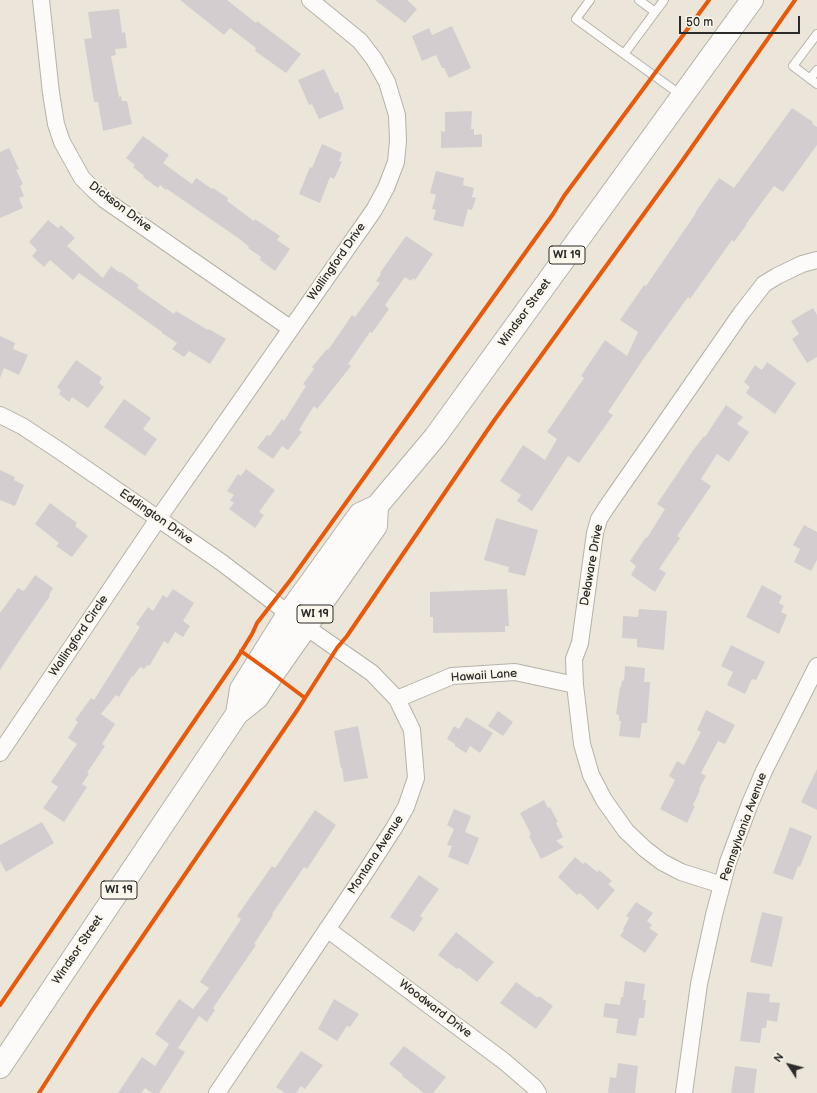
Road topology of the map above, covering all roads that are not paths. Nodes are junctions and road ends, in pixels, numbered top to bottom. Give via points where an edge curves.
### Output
1 (41, 0) edge
2 (310, 0) edge
3 (590, 0) edge
4 (639, 0) edge
5 (664, 0) edge
6 (752, 0) edge
7 (655, 12) junction
8 (817, 34) edge
9 (624, 54) junction
10 (817, 70) edge
11 (814, 81) edge
12 (682, 96) junction
13 (817, 260) edge
14 (290, 328) junction
15 (0, 415) edge
16 (377, 506) junction
17 (158, 519) junction
18 (288, 614) junction
19 (306, 627) junction
20 (817, 666) edge
21 (574, 685) junction
22 (397, 699) junction
23 (237, 714) junction
24 (0, 753) edge
25 (722, 885) junction
26 (327, 929) junction
27 (0, 1067) edge
28 (217, 1093) edge
29 (538, 1093) edge
30 (684, 1093) edge

1 - 14 street, Dickson Drive via 56,124 62,142 82,178 105,200
2 - 14 street, Wallingford Drive via 360,41 374,59 387,82 397,115 398,141 396,162 374,210
3 - 9 lane via 576,19
4 - 7 lane
5 - 7 lane
6 - 12 main road, Windsor Street / WI 19
7 - 9 lane
8 - 11 lane via 793,66
9 - 12 lane
10 - 11 lane
12 - 16 main road, Windsor Street / WI 19 via 435,436
13 - 21 street, Delaware Drive via 802,264 764,284 599,519 580,643 574,659
14 - 17 street, Wallingford Drive
15 - 17 street, Eddington Drive via 60,451
16 - 18 main road, Windsor Street / WI 19 via 360,514
16 - 19 main road, Windsor Street / WI 19 via 376,526
17 - 18 street, Eddington Drive via 221,562
17 - 24 street, Wallingford Circle
18 - 19 street, Eddington Drive
18 - 23 main road, Windsor Street / WI 19 via 240,689
19 - 22 street, Montana Avenue via 372,673
19 - 23 main road, Windsor Street / WI 19 via 257,698
20 - 25 street, Pennsylvania Avenue via 764,771 728,862
21 - 22 street, Hawaii Lane via 515,672 452,676
21 - 25 street, Delaware Drive via 582,744 591,775 604,800 626,831 662,862 681,872
22 - 26 street, Montana Avenue via 412,730 416,778 406,807 394,828
23 - 27 main road, Windsor Street / WI 19
25 - 30 street, Pennsylvania Avenue via 699,984
26 - 28 street, Montana Avenue
26 - 29 street, Woodward Drive via 505,1062

